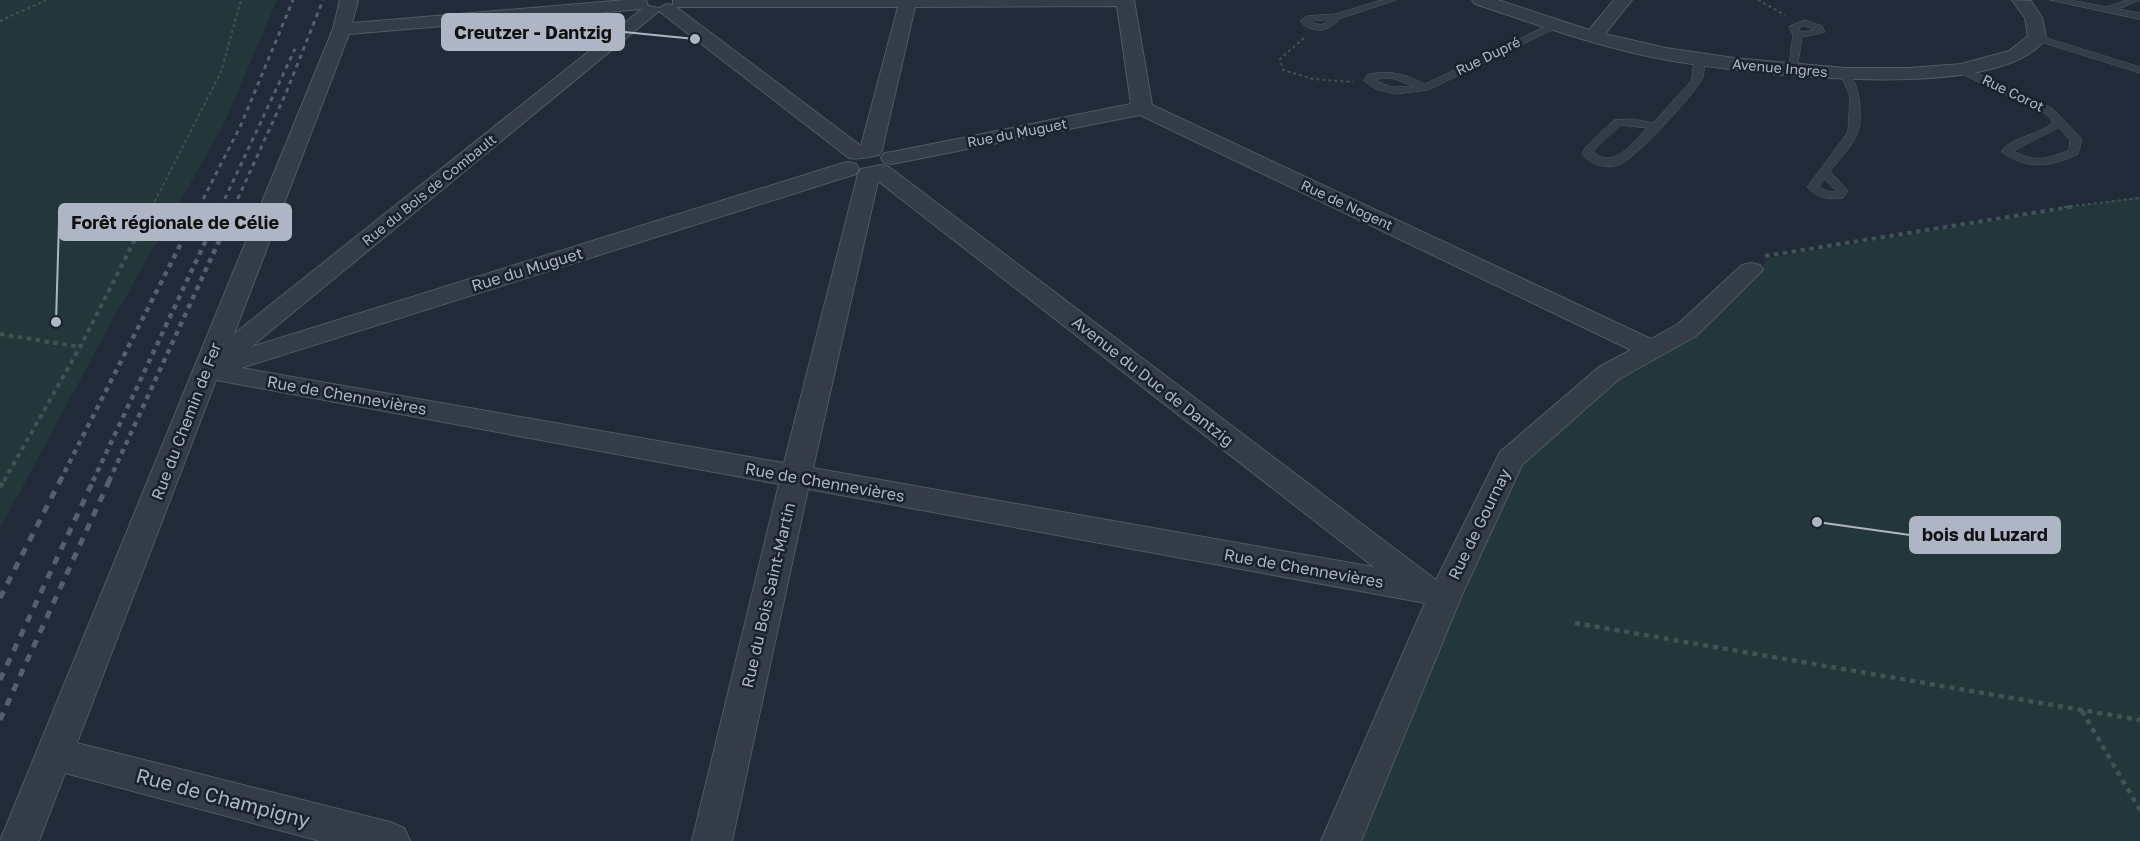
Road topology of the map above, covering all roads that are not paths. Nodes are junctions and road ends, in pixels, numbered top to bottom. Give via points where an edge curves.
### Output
1 (349, 0) edge
2 (908, 0) edge
3 (1125, 0) edge
4 (1391, 0) edge
5 (1481, 0) edge
6 (1623, 0) edge
7 (2021, 0) edge
8 (2055, 0) edge
9 (2136, 0) edge
10 (660, 4) edge
11 (2110, 9) junction
12 (2140, 16) edge
13 (1553, 26) junction
14 (1310, 27) road end
15 (342, 29) junction
16 (1798, 35) junction
17 (1593, 37) junction
18 (2037, 38) junction
19 (1699, 60) junction
20 (1791, 70) junction
21 (1962, 70) junction
22 (2140, 70) edge
23 (1845, 74) junction
24 (1369, 81) road end
25 (1142, 108) junction
26 (2059, 122) junction
27 (1654, 126) junction
28 (870, 163) junction
29 (1825, 172) dead end
30 (1751, 270) road end
31 (1651, 349) junction
32 (206, 369) junction
33 (796, 476) junction
34 (1435, 593) junction
35 (55, 754) junction
36 (19, 841) edge
37 (390, 841) edge
38 (712, 841) edge
39 (1341, 841) edge

1 - 15 street, Rue du Chemin de Fer
2 - 3 street
2 - 10 street
2 - 28 street
3 - 25 street
4 - 14 lane via 1335,18 1310,18 1305,21
5 - 13 street, Avenue Ingres
6 - 17 street
7 - 18 street via 2034,16
8 - 11 lane
9 - 11 lane
10 - 15 street
10 - 28 street, Avenue du Duc de Dantzig
10 - 32 street, Rue du Bois de Combault
11 - 12 lane
13 - 17 street, Avenue Ingres
13 - 24 lane, Rue Dupré via 1424,88 1389,75 1377,75
15 - 32 street, Rue du Chemin de Fer
16 - 16 lane via 1820,32 1813,25 1798,24 1794,27
16 - 20 lane
17 - 19 street, Avenue Ingres
18 - 21 street, Avenue Ingres via 2016,55
18 - 22 lane
19 - 20 street, Avenue Ingres
19 - 27 lane via 1696,82
20 - 23 street, Avenue Ingres
21 - 23 street, Avenue Ingres via 1909,75
21 - 26 lane, Rue Corot via 2025,98 2049,111
23 - 29 lane via 1855,96 1853,132
25 - 28 street, Rue du Muguet
25 - 31 street, Rue de Nogent
26 - 26 lane, Rue Corot via 2054,129 2014,144 2007,151 2035,163 2053,163 2074,152 2076,139
27 - 27 lane via 1618,122 1588,154 1605,162 1620,160
28 - 32 street, Rue du Muguet
28 - 33 street, Rue du Bois Saint-Martin
28 - 34 street, Avenue du Duc de Dantzig
30 - 31 street, Rue de Gournay via 1688,330
31 - 34 street, Rue de Gournay via 1609,373 1510,459
32 - 33 street, Rue de Chennevières
32 - 35 street, Rue du Chemin de Fer
33 - 34 street, Rue de Chennevières
33 - 38 street, Rue du Bois Saint-Martin
34 - 39 street, Rue de Gournay
35 - 36 street, Rue du Chemin de Fer
35 - 37 street, Rue de Champigny

